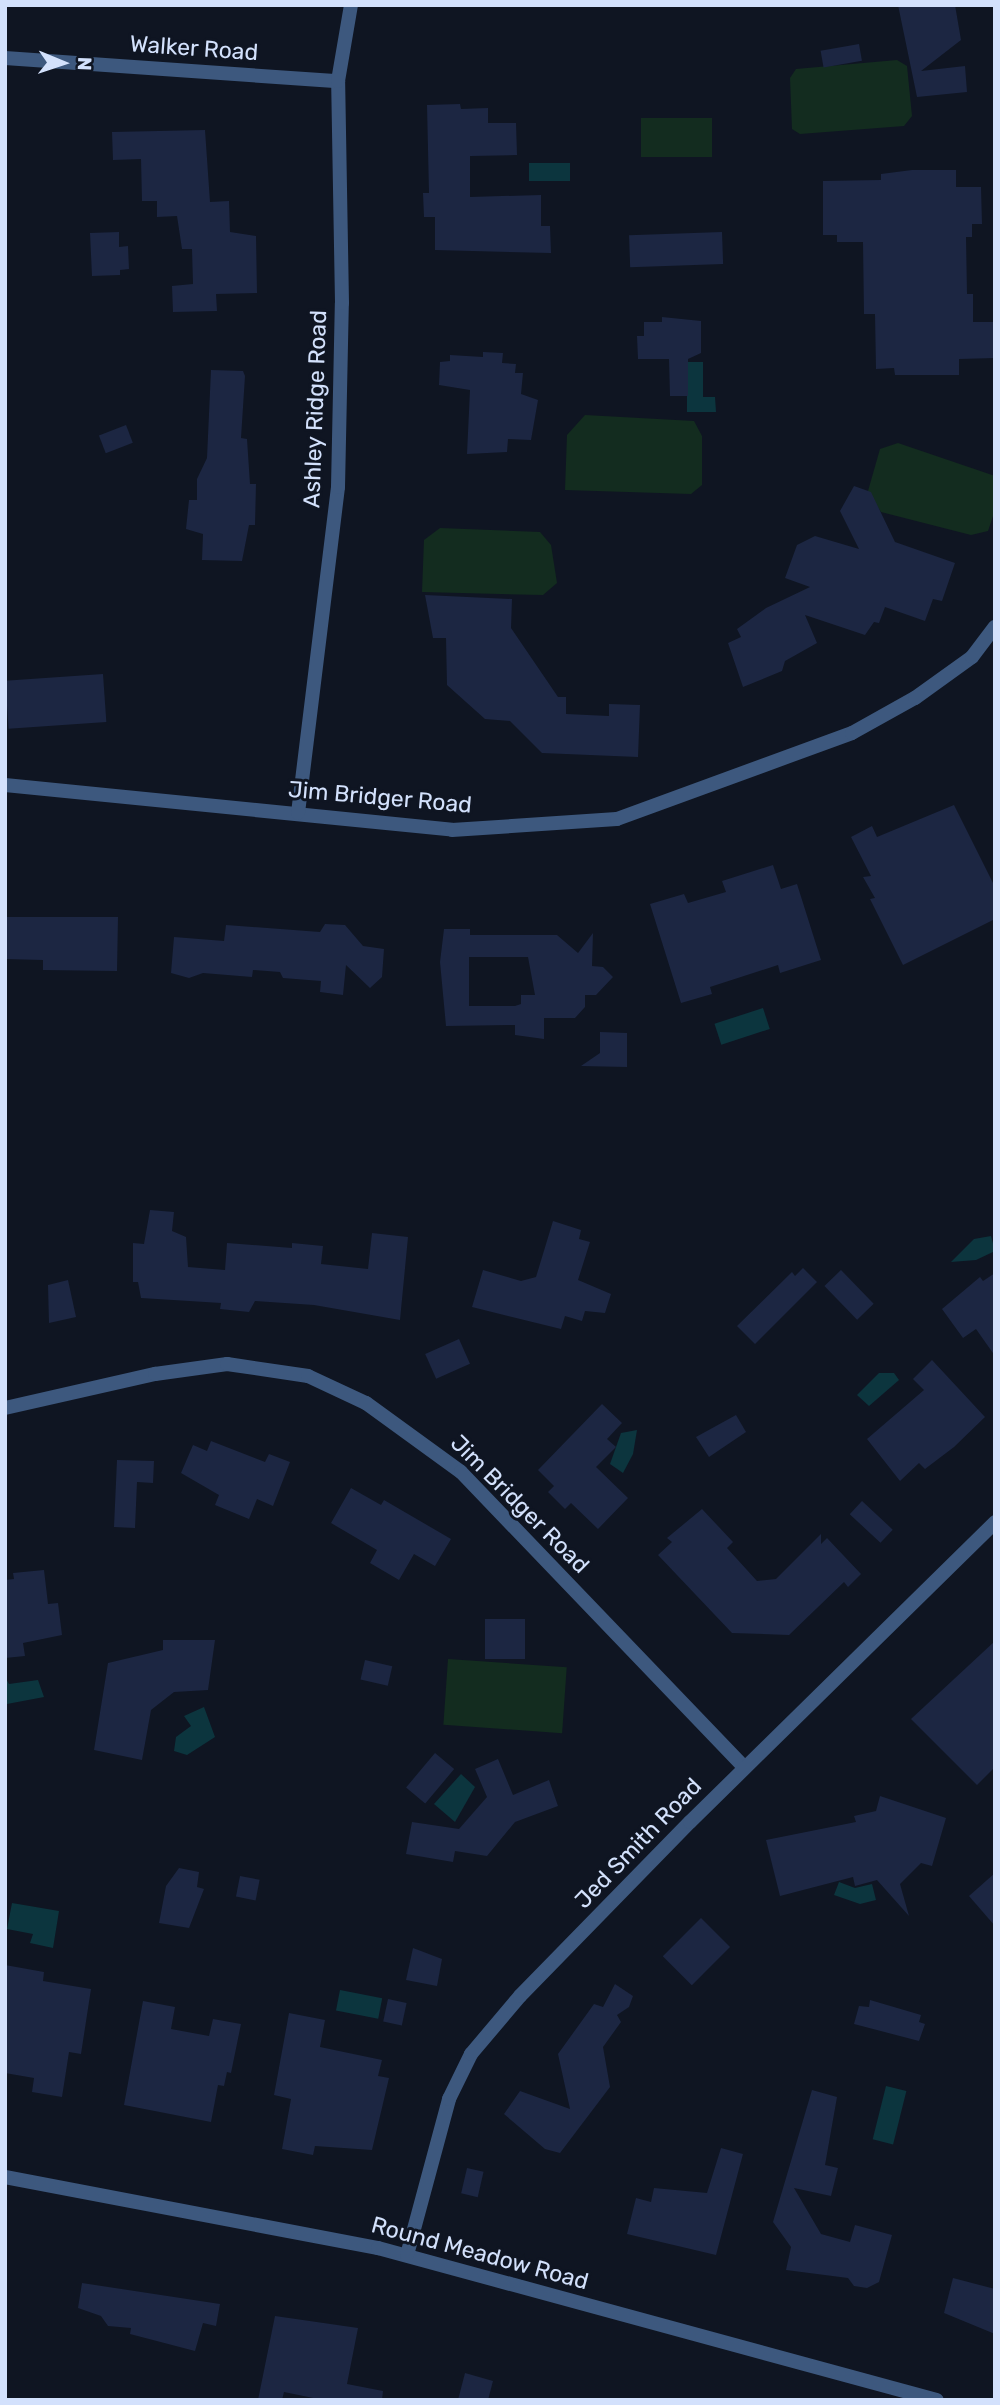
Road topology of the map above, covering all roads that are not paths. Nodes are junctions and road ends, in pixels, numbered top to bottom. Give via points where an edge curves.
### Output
1 (351, 5) edge
2 (5, 58) edge
3 (338, 80) junction
4 (995, 627) edge
5 (5, 785) edge
6 (298, 813) junction
7 (5, 1408) edge
8 (995, 1522) edge
9 (744, 1767) junction
10 (5, 2177) edge
11 (407, 2255) junction
12 (937, 2400) edge

1 - 3 street, Ashley Ridge Road
2 - 3 street, Walker Road
3 - 6 street, Ashley Ridge Road via 342,303 338,487
4 - 6 street, Jim Bridger Road via 971,657 915,698 852,733 617,819 452,830
5 - 6 street, Jim Bridger Road
7 - 9 street, Jim Bridger Road via 155,1374 227,1364 308,1376 366,1403 461,1472
8 - 9 street, Jed Smith Road
9 - 11 street, Jed Smith Road via 520,1996 471,2054 449,2099
10 - 11 street, Round Meadow Road
11 - 12 street, Round Meadow Road

